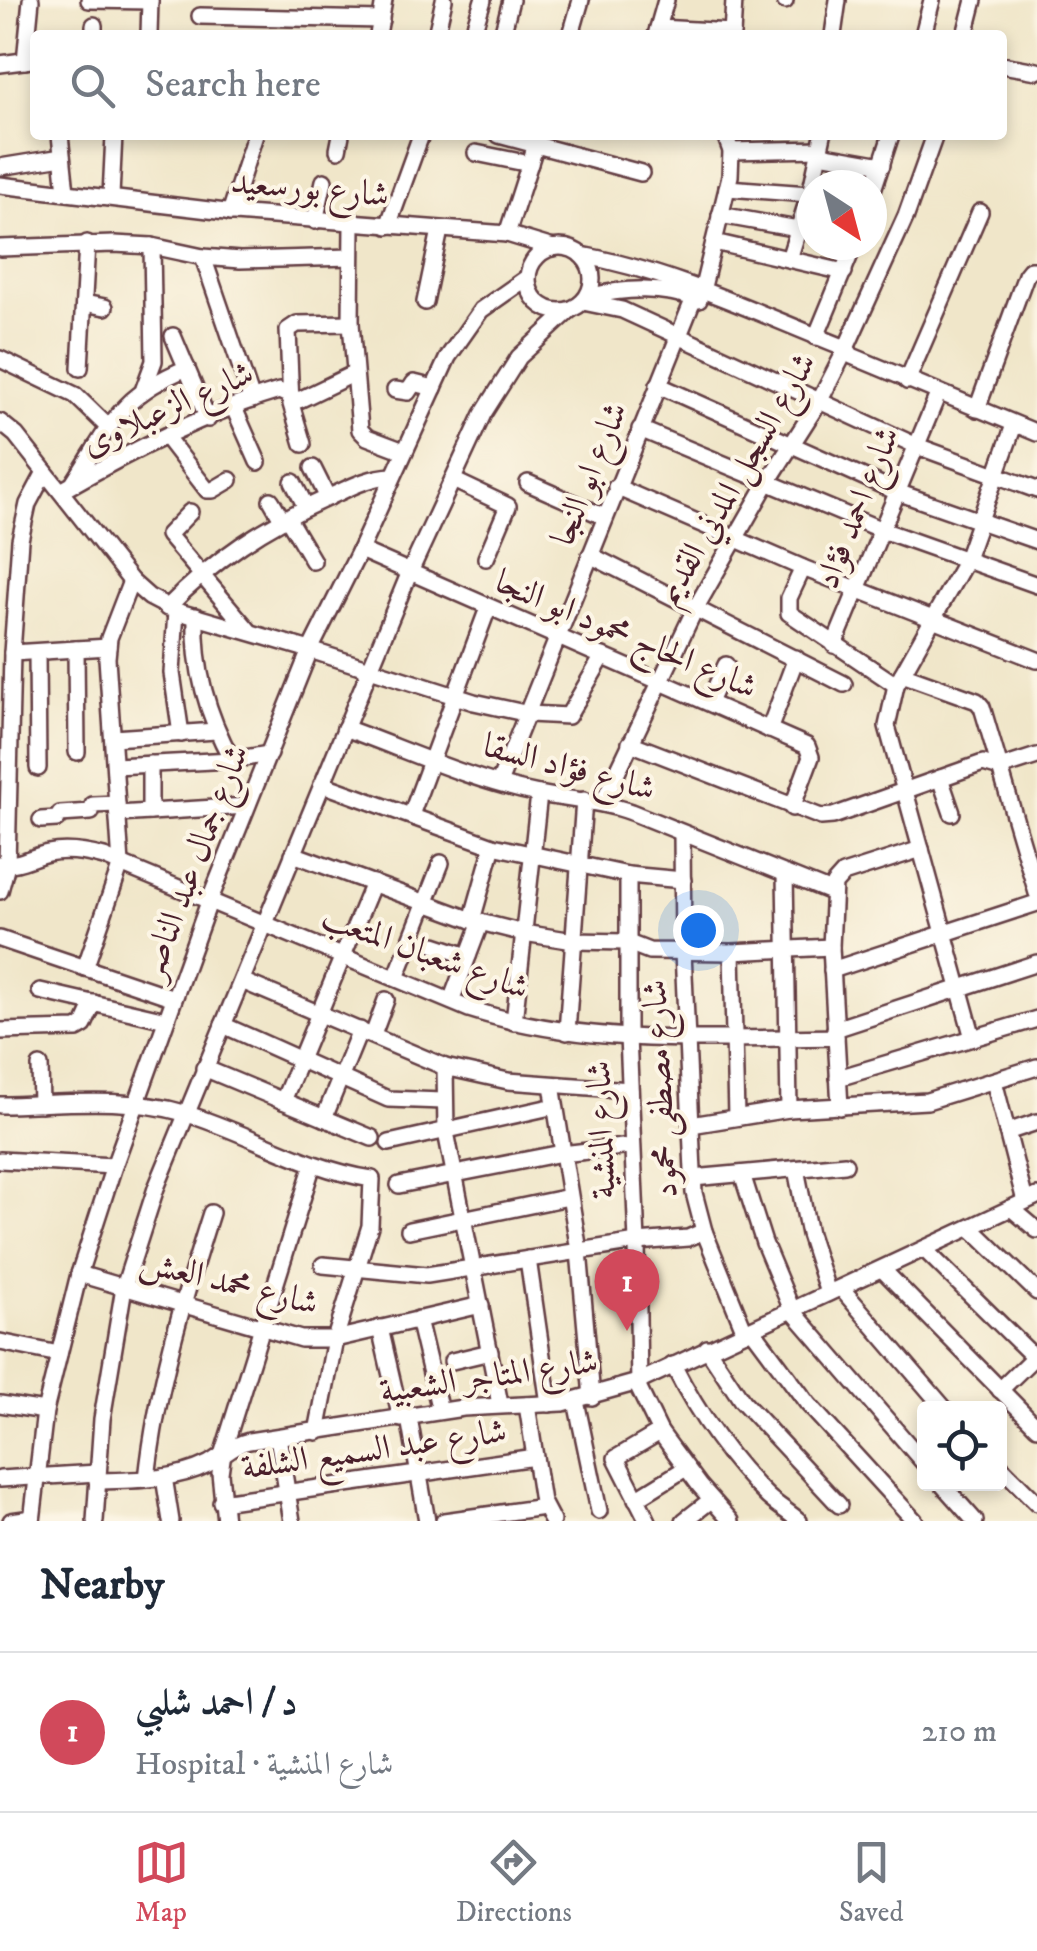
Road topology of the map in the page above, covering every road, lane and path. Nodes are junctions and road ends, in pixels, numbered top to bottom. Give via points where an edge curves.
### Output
1 (30, 0) edge
2 (89, 0) edge
3 (150, 0) edge
4 (334, 0) edge
5 (384, 0) edge
6 (444, 0) edge
7 (483, 0) edge
8 (511, 0) edge
9 (581, 0) edge
10 (666, 0) edge
11 (734, 0) edge
12 (838, 0) edge
13 (932, 0) edge
14 (974, 0) edge
15 (232, 8) edge
16 (200, 16) dead end
17 (276, 18) junction
18 (333, 19) junction
19 (379, 28) edge
20 (149, 30) edge
21 (276, 30) edge
22 (437, 30) edge
23 (474, 30) edge
24 (503, 30) edge
25 (572, 30) edge
26 (658, 30) edge
27 (732, 30) edge
28 (834, 30) edge
29 (924, 30) edge
30 (966, 30) edge
31 (30, 60) edge
32 (0, 64) edge
33 (1007, 65) edge
34 (1036, 68) edge
35 (60, 140) edge
36 (114, 140) edge
37 (253, 140) edge
38 (418, 140) edge
39 (538, 140) edge
40 (541, 140) edge
41 (726, 140) edge
42 (740, 140) edge
43 (890, 140) edge
44 (932, 140) edge
45 (822, 146) edge
46 (476, 153) dead end
47 (62, 157) junction
48 (530, 164) junction
49 (882, 165) junction
50 (0, 167) edge
51 (880, 170) edge
52 (642, 173) dead end
53 (324, 182) dead end
54 (0, 184) edge
55 (727, 188) junction
56 (797, 188) edge
57 (66, 192) junction
58 (111, 196) junction
59 (980, 212) dead end
60 (230, 213) junction
61 (720, 216) junction
62 (315, 220) junction
63 (352, 224) junction
64 (388, 226) junction
65 (797, 229) edge
66 (440, 230) junction
67 (797, 232) edge
68 (508, 234) junction
69 (714, 242) junction
70 (88, 244) junction
71 (152, 246) junction
72 (0, 248) edge
73 (553, 248) junction
74 (581, 255) junction
75 (351, 256) junction
76 (203, 257) junction
77 (789, 259) junction
78 (848, 260) edge
79 (1037, 270) edge
80 (844, 272) junction
81 (528, 278) junction
82 (698, 294) junction
83 (424, 302) dead end
84 (580, 303) junction
85 (84, 304) junction
86 (106, 307) dead end
87 (351, 323) junction
88 (678, 335) junction
89 (173, 336) dead end
90 (816, 336) junction
91 (847, 354) junction
92 (0, 359) edge
93 (80, 368) dead end
94 (187, 368) junction
95 (353, 374) junction
96 (907, 381) junction
97 (658, 386) junction
98 (144, 388) junction
99 (434, 388) junction
100 (395, 390) dead end
101 (938, 394) junction
102 (290, 397) junction
103 (252, 400) junction
104 (820, 400) junction
105 (234, 408) junction
106 (977, 409) junction
107 (208, 419) junction
108 (0, 422) edge
109 (1014, 426) junction
110 (108, 427) junction
111 (640, 429) junction
112 (1037, 433) edge
113 (166, 438) junction
114 (303, 444) dead end
115 (792, 446) junction
116 (917, 446) junction
117 (404, 451) junction
118 (258, 462) dead end
119 (313, 468) dead end
120 (45, 472) junction
121 (393, 476) junction
122 (997, 477) junction
123 (230, 480) dead end
124 (452, 480) junction
125 (293, 482) dead end
126 (528, 483) dead end
127 (767, 483) junction
128 (616, 487) junction
129 (67, 488) junction
130 (1037, 490) edge
131 (898, 492) junction
132 (328, 498) junction
133 (272, 500) dead end
134 (306, 507) junction
135 (190, 512) dead end
136 (604, 517) junction
137 (285, 518) junction
138 (981, 524) junction
139 (882, 530) junction
140 (734, 539) junction
141 (20, 540) junction
142 (0, 541) edge
143 (1037, 541) edge
144 (360, 550) junction
145 (590, 555) junction
146 (486, 558) dead end
147 (313, 561) dead end
148 (965, 562) junction
149 (803, 568) junction
150 (200, 574) junction
151 (409, 574) junction
152 (8, 580) edge
153 (131, 581) junction
154 (1037, 585) edge
155 (858, 588) junction
156 (488, 608) junction
157 (695, 609) junction
158 (172, 610) junction
159 (196, 616) junction
160 (932, 620) junction
161 (250, 632) junction
162 (560, 638) junction
163 (834, 645) junction
164 (108, 648) junction
165 (76, 650) junction
166 (310, 650) junction
167 (37, 652) junction
168 (12, 653) junction
169 (602, 656) junction
170 (796, 658) junction
171 (1037, 660) edge
172 (726, 665) dead end
173 (370, 670) junction
174 (6, 675) edge
175 (899, 679) junction
176 (658, 680) junction
177 (844, 684) dead end
178 (455, 697) junction
179 (709, 702) junction
180 (529, 714) junction
181 (345, 728) junction
182 (769, 730) junction
183 (216, 731) junction
184 (181, 734) junction
185 (113, 738) junction
186 (630, 743) junction
187 (77, 752) dead end
188 (269, 754) junction
189 (1037, 756) edge
190 (432, 759) junction
191 (232, 760) junction
192 (150, 764) junction
193 (115, 766) junction
194 (38, 768) dead end
195 (1000, 768) junction
196 (940, 778) junction
197 (500, 783) junction
198 (322, 784) junction
199 (904, 791) junction
200 (539, 794) junction
201 (584, 800) junction
202 (602, 802) junction
203 (247, 806) junction
204 (792, 808) junction
205 (118, 809) junction
206 (150, 812) junction
207 (952, 813) dead end
208 (412, 815) junction
209 (41, 820) dead end
210 (682, 834) junction
211 (493, 846) junction
212 (921, 849) junction
213 (1030, 849) edge
214 (293, 854) junction
215 (532, 856) junction
216 (441, 863) dead end
217 (4, 864) edge
218 (121, 864) junction
219 (579, 865) junction
220 (784, 874) junction
221 (628, 875) junction
222 (682, 880) junction
223 (373, 884) junction
224 (0, 891) edge
225 (831, 892) junction
226 (1037, 892) edge
227 (208, 902) junction
228 (426, 903) junction
229 (1037, 903) edge
230 (476, 921) junction
231 (264, 924) junction
232 (946, 932) junction
233 (524, 933) junction
234 (0, 939) edge
235 (574, 940) junction
236 (626, 942) junction
237 (435, 944) dead end
238 (831, 947) junction
239 (786, 950) junction
240 (683, 952) junction
241 (732, 952) junction
242 (343, 956) junction
243 (468, 956) junction
244 (1037, 963) edge
245 (85, 968) junction
246 (832, 970) junction
247 (396, 978) junction
248 (242, 980) junction
249 (960, 988) junction
250 (40, 991) dead end
251 (174, 998) junction
252 (386, 1000) dead end
253 (451, 1001) junction
254 (94, 1004) junction
255 (319, 1013) junction
256 (1037, 1019) edge
257 (166, 1020) junction
258 (514, 1022) junction
259 (223, 1025) junction
260 (0, 1031) edge
261 (567, 1032) junction
262 (366, 1033) junction
263 (835, 1033) junction
264 (628, 1036) junction
265 (687, 1036) junction
266 (735, 1038) junction
267 (788, 1038) junction
268 (974, 1038) junction
269 (300, 1060) junction
270 (40, 1066) dead end
271 (445, 1067) junction
272 (1037, 1067) edge
273 (204, 1068) junction
274 (838, 1078) junction
275 (340, 1079) junction
276 (994, 1081) junction
277 (552, 1085) junction
278 (630, 1090) junction
279 (283, 1101) junction
280 (443, 1101) junction
281 (136, 1102) junction
282 (41, 1104) junction
283 (0, 1105) edge
284 (555, 1106) junction
285 (840, 1107) junction
286 (789, 1109) junction
287 (186, 1114) junction
288 (736, 1117) junction
289 (324, 1118) junction
290 (1037, 1122) edge
291 (690, 1126) junction
292 (446, 1132) junction
293 (1008, 1132) junction
294 (372, 1138) dead end
295 (390, 1143) dead end
296 (631, 1146) junction
297 (562, 1154) junction
298 (0, 1160) edge
299 (313, 1164) junction
300 (844, 1164) dead end
301 (114, 1166) junction
302 (796, 1169) junction
303 (454, 1173) junction
304 (742, 1174) junction
305 (693, 1178) junction
306 (400, 1186) dead end
307 (569, 1197) junction
308 (1024, 1202) edge
309 (212, 1213) dead end
310 (463, 1217) junction
311 (970, 1228) junction
312 (408, 1230) dead end
313 (1037, 1230) edge
314 (704, 1231) junction
315 (637, 1242) junction
316 (924, 1250) junction
317 (579, 1251) junction
318 (528, 1259) junction
319 (323, 1265) dead end
320 (473, 1268) junction
321 (882, 1268) junction
322 (356, 1270) junction
323 (79, 1274) junction
324 (124, 1288) junction
325 (834, 1291) junction
326 (1037, 1292) edge
327 (480, 1304) junction
328 (182, 1305) junction
329 (792, 1310) junction
330 (418, 1319) junction
331 (380, 1328) junction
332 (262, 1329) junction
333 (748, 1330) junction
334 (335, 1338) junction
335 (0, 1342) edge
336 (706, 1348) junction
337 (490, 1352) junction
338 (59, 1354) junction
339 (1036, 1359) edge
340 (452, 1361) dead end
341 (673, 1365) junction
342 (638, 1382) junction
343 (1000, 1390) junction
344 (584, 1399) junction
345 (937, 1401) edge
346 (0, 1404) edge
347 (500, 1404) junction
348 (548, 1404) junction
349 (527, 1405) junction
350 (45, 1411) junction
351 (440, 1411) junction
352 (405, 1418) junction
353 (1037, 1428) edge
354 (317, 1432) junction
355 (660, 1432) junction
356 (278, 1437) junction
357 (223, 1452) junction
358 (917, 1455) edge
359 (535, 1457) junction
360 (686, 1468) junction
361 (1007, 1473) edge
362 (38, 1474) junction
363 (419, 1474) junction
364 (97, 1477) junction
365 (156, 1478) junction
366 (0, 1479) edge
367 (948, 1491) edge
368 (288, 1492) junction
369 (636, 1499) junction
370 (711, 1500) junction
371 (222, 1502) junction
372 (1037, 1503) edge
373 (839, 1505) dead end
374 (599, 1511) dead end
375 (548, 1514) edge
376 (32, 1519) edge
377 (11, 1521) edge
378 (95, 1521) edge
379 (170, 1521) edge
380 (225, 1521) edge
381 (292, 1521) edge
382 (427, 1521) edge
383 (444, 1521) edge
384 (648, 1521) edge
385 (684, 1521) edge
386 (731, 1521) edge
387 (799, 1521) edge
388 (915, 1521) edge
389 (975, 1521) edge

1 - 31 street
2 - 3 street
3 - 20 street
4 - 18 street
5 - 19 street
6 - 22 street
7 - 23 street
8 - 24 street
9 - 25 street
10 - 26 street
11 - 27 street
12 - 28 street
13 - 29 street
14 - 30 street
15 - 16 street
15 - 17 street
17 - 18 street
17 - 21 street
18 - 19 street
31 - 32 street
33 - 34 street
35 - 47 street
36 - 58 street
37 - 60 street
38 - 64 street
39 - 48 street
40 - 52 street
41 - 55 street, شارع ابو النجا
42 - 45 street
43 - 49 street
44 - 91 street, شارع السجل المدني القديم
45 - 49 street
46 - 48 street
47 - 50 street
47 - 57 street
48 - 68 street
49 - 51 street
53 - 62 street
54 - 57 street, شارع بورسعيد
55 - 56 street
55 - 61 street, شارع ابو النجا
57 - 58 street, شارع بورسعيد
58 - 60 street, شارع بورسعيد
59 - 96 street
60 - 62 street, شارع بورسعيد
61 - 65 street
61 - 69 street, شارع ابو النجا
62 - 63 street, شارع بورسعيد
63 - 64 street, شارع بورسعيد
63 - 75 street
64 - 66 street, شارع بورسعيد
66 - 68 street, شارع بورسعيد
66 - 83 street
67 - 77 street
68 - 73 street, شارع بورسعيد
69 - 77 street
69 - 82 street, شارع ابو النجا
70 - 71 street
70 - 72 street
70 - 85 street
71 - 76 street
71 - 98 street via 154,361
73 - 74 street
73 - 81 street via 538,256
74 - 82 street via 631,265
74 - 84 street via 592,274
75 - 76 street
75 - 87 street
76 - 103 street
77 - 80 street
78 - 80 street
79 - 106 street via 1026,275
80 - 90 street
81 - 84 street via 540,305 554,311
81 - 99 street, شارع جمال عبد الناصر via 468,324
82 - 84 street via 632,289
82 - 88 street, شارع ابو النجا
82 - 90 street
82 - 91 street
84 - 88 street via 622,310
84 - 124 street via 506,375
85 - 86 street
85 - 93 street
87 - 95 street
87 - 102 street via 290,328
88 - 97 street, شارع ابو النجا
88 - 104 street
89 - 94 street
90 - 91 street
91 - 96 street
91 - 104 street, شارع السجل المدني القديم
92 - 110 street via 75,394
94 - 98 street
94 - 107 street
95 - 102 street, شارع الزعبلاوى via 299,400
95 - 117 street via 362,433
96 - 101 street
97 - 111 street, شارع ابو النجا
97 - 115 street
98 - 110 street
99 - 100 street via 414,383 408,392
99 - 117 street, شارع جمال عبد الناصر
101 - 106 street
101 - 116 street, شارع احمد فؤاد
102 - 103 street, شارع الزعبلاوى via 279,392
102 - 114 street
103 - 105 street, شارع الزعبلاوى
104 - 115 street, شارع السجل المدني القديم
104 - 116 street
105 - 107 street, شارع الزعبلاوى
105 - 118 street
106 - 109 street
107 - 113 street, شارع الزعبلاوى
108 - 120 street
109 - 112 street
109 - 122 street
110 - 129 street
111 - 127 street
111 - 128 street, شارع ابو النجا
113 - 123 street via 207,490
113 - 129 street, شارع الزعبلاوى
115 - 127 street, شارع السجل المدني القديم
115 - 131 street
116 - 122 street
116 - 131 street, شارع احمد فؤاد
117 - 121 street, شارع جمال عبد الناصر
119 - 132 street
120 - 129 street
120 - 141 street
121 - 132 street via 365,480
121 - 144 street, شارع جمال عبد الناصر
122 - 130 street
122 - 138 street
124 - 146 street via 508,506
124 - 151 street
125 - 134 street
126 - 136 street
127 - 139 street
127 - 140 street, شارع السجل المدني القديم
128 - 136 street, شارع ابو النجا
128 - 140 street
129 - 153 street
131 - 138 street
131 - 139 street, شارع احمد فؤاد
132 - 134 street
133 - 137 street
134 - 137 street
135 - 150 street via 168,534
136 - 145 street, شارع ابو النجا
137 - 147 street
137 - 150 street
138 - 143 street
138 - 148 street
139 - 148 street
139 - 155 street, شارع احمد فؤاد
140 - 149 street
140 - 157 street, شارع السجل المدني القديم
141 - 142 street
141 - 152 street
144 - 151 street, شارع الحاج محمود ابو النجا
144 - 166 street, شارع جمال عبد الناصر
145 - 157 street
145 - 162 street, شارع ابو النجا
148 - 154 street
148 - 160 street
149 - 155 street
149 - 163 street via 786,607
150 - 158 street
150 - 161 street
151 - 156 street, شارع الحاج محمود ابو النجا
151 - 173 street
152 - 168 street
153 - 158 street
153 - 164 street
155 - 160 street
155 - 163 street, شارع احمد فؤاد
156 - 162 street, شارع الحاج محمود ابو النجا
156 - 178 street
157 - 170 street
157 - 176 street, شارع السجل المدني القديم
158 - 159 street
158 - 184 street
159 - 161 street
159 - 183 street via 199,675
160 - 171 street
160 - 175 street
161 - 166 street
162 - 169 street, شارع الحاج محمود ابو النجا
162 - 180 street, شارع ابو النجا
163 - 175 street
164 - 165 street
164 - 185 street
165 - 167 street
165 - 187 street
166 - 173 street
166 - 188 street, شارع جمال عبد الناصر
167 - 168 street
167 - 194 street
168 - 174 street
169 - 176 street, شارع الحاج محمود ابو النجا
169 - 180 street via 571,713
170 - 177 street
170 - 182 street
172 - 179 street
173 - 178 street
173 - 181 street
174 - 217 street
175 - 195 street via 980,704
175 - 199 street via 887,726
176 - 179 street, شارع الحاج محمود ابو النجا
176 - 186 street, شارع السجل المدني القديم
178 - 180 street
178 - 190 street
179 - 182 street, شارع الحاج محمود ابو النجا
180 - 197 street, شارع ابو النجا
181 - 190 street, شارع فؤاد السقا
181 - 198 street
182 - 204 street, شارع الحاج محمود ابو النجا via 811,751
183 - 184 street
183 - 191 street
184 - 185 street
185 - 193 street
186 - 202 street, شارع السجل المدني القديم
186 - 204 street
188 - 191 street
188 - 203 street, شارع جمال عبد الناصر
189 - 195 street
190 - 197 street, شارع فؤاد السقا
190 - 208 street
191 - 192 street
192 - 193 street
192 - 206 street
193 - 205 street
195 - 196 street via 983,762
195 - 213 street
196 - 199 street
196 - 207 street
197 - 200 street, شارع فؤاد السقا
198 - 208 street
198 - 214 street
199 - 204 street via 821,818
199 - 212 street
200 - 201 street, شارع فؤاد السقا
200 - 215 street
201 - 202 street, شارع فؤاد السقا
201 - 219 street
202 - 210 street, شارع فؤاد السقا
203 - 206 street
203 - 227 street, شارع جمال عبد الناصر
205 - 206 street
205 - 209 street via 92,805 91,812
205 - 218 street
208 - 211 street
210 - 220 street, شارع فؤاد السقا
210 - 222 street, شارع مصطفى محمود
211 - 215 street
211 - 230 street
212 - 225 street via 843,874
212 - 232 street
213 - 226 street
214 - 223 street
214 - 231 street
215 - 219 street
215 - 233 street
216 - 228 street
217 - 218 street, شارع شعبان المتعب via 68,850
217 - 224 street
218 - 227 street, شارع شعبان المتعب
218 - 245 street
219 - 221 street
219 - 235 street
220 - 225 street, شارع فؤاد السقا
220 - 239 street
221 - 222 street
221 - 236 street, شارع المنشية
222 - 240 street, شارع مصطفى محمود
223 - 228 street
223 - 242 street
225 - 238 street
227 - 231 street, شارع شعبان المتعب
227 - 251 street, شارع جمال عبد الناصر
228 - 230 street
228 - 247 street
229 - 232 street
230 - 233 street
230 - 243 street
231 - 242 street, شارع شعبان المتعب
231 - 248 street
232 - 246 street
232 - 249 street
233 - 235 street
233 - 258 street
234 - 245 street
235 - 236 street
235 - 261 street
236 - 240 street via 643,951
236 - 264 street, شارع المنشية
237 - 243 street
238 - 239 street
238 - 246 street
239 - 241 street
239 - 267 street
240 - 241 street
240 - 265 street, شارع مصطفى محمود
241 - 266 street
242 - 247 street, شارع شعبان المتعب
242 - 255 street
243 - 253 street
244 - 249 street, شارع شعبان المتعب
245 - 251 street
246 - 263 street
247 - 253 street, شارع شعبان المتعب
248 - 255 street
248 - 259 street
249 - 263 street, شارع شعبان المتعب
249 - 268 street
250 - 254 street
251 - 257 street, شارع جمال عبد الناصر
252 - 262 street
253 - 258 street, شارع شعبان المتعب
254 - 257 street
254 - 260 street via 77,1029
255 - 262 street
255 - 269 street
256 - 268 street
257 - 281 street, شارع جمال عبد الناصر
258 - 261 street, شارع شعبان المتعب
259 - 269 street
259 - 273 street
261 - 264 street, شارع شعبان المتعب
262 - 271 street
262 - 275 street
263 - 267 street, شارع شعبان المتعب
263 - 274 street
264 - 265 street, شارع شعبان المتعب
264 - 278 street, شارع المنشية
265 - 266 street, شارع شعبان المتعب
265 - 291 street, شارع مصطفى محمود
266 - 267 street, شارع شعبان المتعب
266 - 288 street
267 - 286 street
268 - 274 street
269 - 275 street
269 - 279 street
270 - 282 street
271 - 277 street
271 - 280 street
272 - 276 street
273 - 279 street
273 - 287 street
274 - 285 street
275 - 280 street via 388,1098
275 - 289 street
276 - 285 street via 928,1101
276 - 293 street
277 - 278 street
277 - 284 street
278 - 296 street, شارع المنشية
279 - 289 street
280 - 292 street
281 - 282 street
281 - 287 street
281 - 301 street, شارع جمال عبد الناصر
282 - 283 street
284 - 292 street
284 - 297 street
285 - 286 street
286 - 288 street
287 - 299 street
287 - 324 street
288 - 291 street
289 - 294 street
290 - 293 street
291 - 305 street, شارع مصطفى محمود
292 - 295 street
292 - 303 street
293 - 308 street
296 - 297 street
296 - 315 street, شارع المنشية
297 - 303 street
297 - 307 street
298 - 301 street
299 - 322 street via 372,1179 370,1226
299 - 332 street
300 - 302 street
301 - 323 street, شارع جمال عبد الناصر
302 - 304 street
302 - 325 street via 809,1234
303 - 306 street
303 - 310 street
304 - 305 street
304 - 329 street
305 - 314 street, شارع مصطفى محمود
307 - 310 street
307 - 317 street
308 - 311 street, شارع المتاجر الشعبية
308 - 313 street
309 - 328 street
310 - 312 street
310 - 320 street
311 - 316 street, شارع المتاجر الشعبية
311 - 326 street
314 - 315 street
314 - 333 street, شارع مصطفى محمود
315 - 317 street
315 - 342 street, شارع المنشية
316 - 321 street, شارع المتاجر الشعبية
316 - 339 street
317 - 318 street
317 - 344 street
318 - 320 street
318 - 348 street
319 - 322 street
320 - 322 street via 427,1275
320 - 327 street
321 - 325 street, شارع المتاجر الشعبية
321 - 343 street
322 - 334 street
323 - 324 street, شارع محمد العش
323 - 338 street, شارع جمال عبد الناصر
324 - 328 street, شارع محمد العش
324 - 364 street
325 - 329 street, شارع المتاجر الشعبية
325 - 345 street
327 - 330 street, شارع محمد العش
327 - 337 street
328 - 332 street, شارع محمد العش
328 - 365 street via 159,1391
329 - 333 street, شارع المتاجر الشعبية
329 - 358 street
330 - 331 street, شارع محمد العش
330 - 351 street
331 - 334 street, شارع محمد العش
331 - 352 street
332 - 334 street, شارع محمد العش via 302,1339
332 - 357 street
333 - 336 street, شارع المتاجر الشعبية
333 - 388 street, شارع مصطفى محمود
334 - 354 street
335 - 338 street
336 - 341 street, شارع المتاجر الشعبية
336 - 373 street via 742,1401
337 - 340 street
337 - 347 street
338 - 350 street, شارع جمال عبد الناصر
339 - 343 street
341 - 342 street, شارع المتاجر الشعبية
341 - 387 street via 732,1457
342 - 344 street, شارع المتاجر الشعبية
342 - 355 street
343 - 353 street
344 - 348 street, شارع المتاجر الشعبية
344 - 374 street
346 - 350 street
347 - 349 street, شارع المتاجر الشعبية
347 - 351 street, شارع المتاجر الشعبية
348 - 349 street, شارع المتاجر الشعبية
349 - 359 street
350 - 362 street, شارع جمال عبد الناصر
351 - 352 street, شارع المتاجر الشعبية
352 - 354 street, شارع المتاجر الشعبية
352 - 363 street
354 - 356 street, شارع المتاجر الشعبية
355 - 360 street
355 - 369 street via 616,1458
356 - 357 street, شارع المتاجر الشعبية
356 - 368 street
357 - 365 street, شارع المتاجر الشعبية via 206,1465
357 - 371 street
359 - 363 street, شارع عبد السميع الشلفة
359 - 375 street
360 - 369 street
360 - 370 street
361 - 372 street
362 - 364 street, شارع المتاجر الشعبية
362 - 366 street, شارع المتاجر الشعبية
362 - 376 street, شارع جمال عبد الناصر
363 - 368 street, شارع عبد السميع الشلفة
363 - 382 street
364 - 365 street, شارع المتاجر الشعبية
364 - 378 street
365 - 379 street
367 - 389 street
368 - 371 street, شارع عبد السميع الشلفة
368 - 381 street
369 - 384 street
370 - 385 street
370 - 386 street
371 - 380 street
375 - 383 street
376 - 377 street

